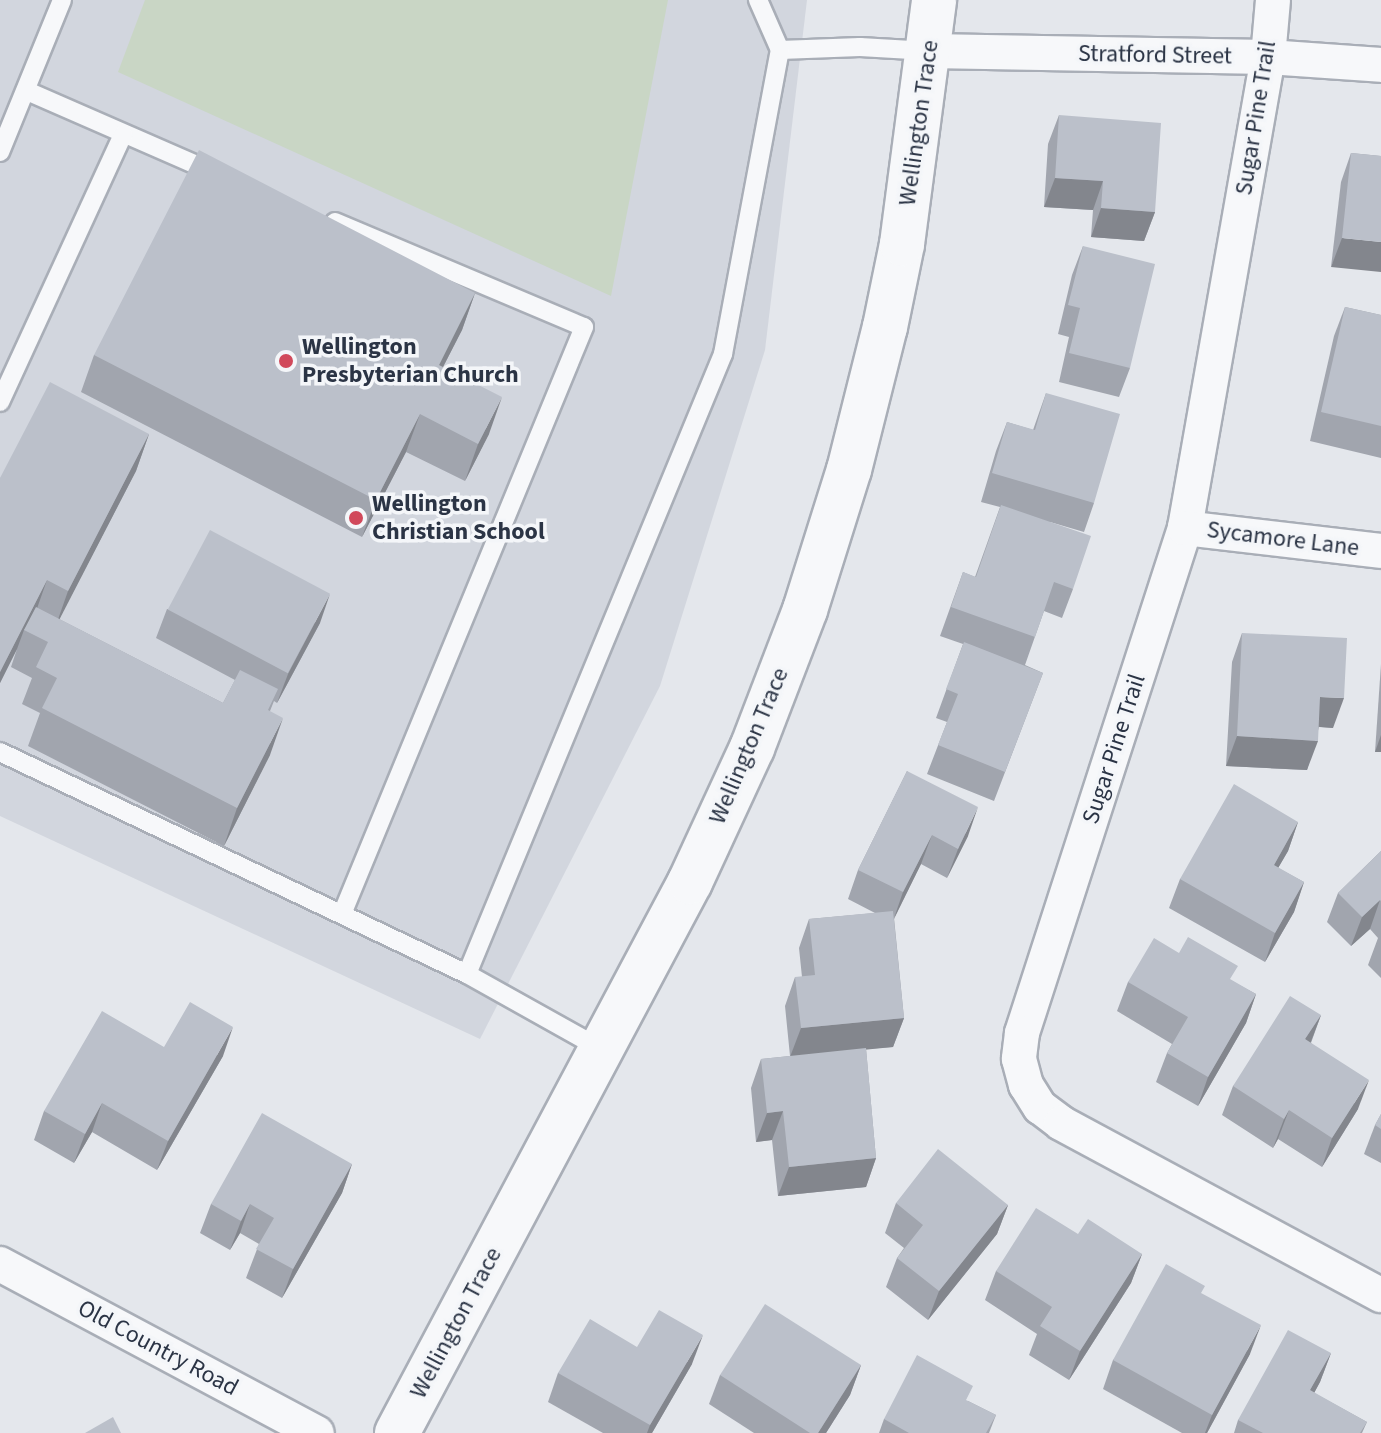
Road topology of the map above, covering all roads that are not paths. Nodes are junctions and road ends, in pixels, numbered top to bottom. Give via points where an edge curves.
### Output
1 (758, 0) edge
2 (934, 0) edge
3 (1273, 0) edge
4 (55, 4) edge
5 (780, 50) junction
6 (929, 51) junction
7 (1268, 57) junction
8 (1381, 65) edge
9 (27, 91) junction
10 (123, 134) junction
11 (0, 152) edge
12 (238, 182) edge
13 (310, 212) edge
14 (0, 402) edge
15 (1185, 528) junction
16 (1381, 551) edge
17 (0, 752) edge
18 (342, 914) junction
19 (467, 974) junction
20 (601, 1049) junction
21 (0, 1264) edge
22 (1381, 1295) edge
23 (317, 1433) edge
24 (397, 1433) edge

1 - 5 lane
2 - 6 street, Wellington Trace
3 - 7 street, Sugar Pine Trail
4 - 9 lane
5 - 6 lane
5 - 19 lane via 723,354
6 - 7 street, Stratford Street
6 - 20 street, Wellington Trace via 885,327 849,470 805,610 752,748 690,882
7 - 8 street, Stratford Street
7 - 15 street, Sugar Pine Trail
9 - 10 lane
9 - 11 lane
10 - 12 lane
10 - 14 lane
13 - 18 lane via 584,327
15 - 16 street, Sycamore Lane
15 - 22 street, Sugar Pine Trail via 1022,1033 1019,1059 1026,1085 1040,1107 1061,1123
17 - 18 lane
18 - 19 lane
19 - 20 lane
20 - 24 street, Wellington Trace
21 - 23 street, Old Country Road

